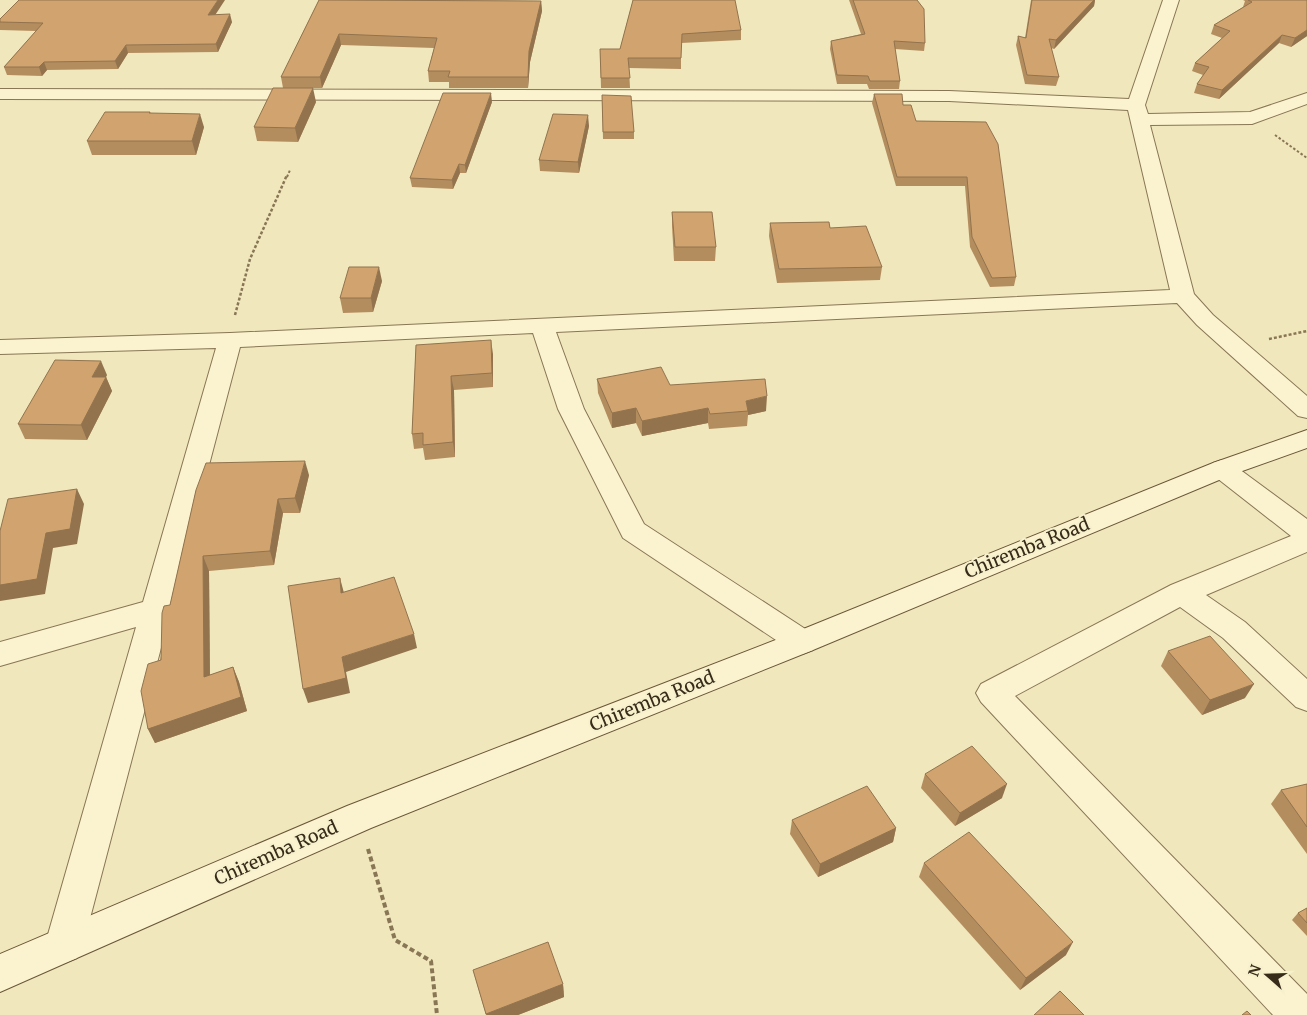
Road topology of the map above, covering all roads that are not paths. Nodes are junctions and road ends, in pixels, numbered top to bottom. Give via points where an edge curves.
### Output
1 (1171, 0) edge
2 (0, 94) edge
3 (1307, 98) edge
4 (1139, 112) junction
5 (1183, 296) junction
6 (542, 326) junction
7 (230, 340) junction
8 (0, 347) edge
9 (1307, 410) edge
10 (1307, 439) edge
11 (1222, 469) junction
12 (1307, 534) edge
13 (1307, 541) edge
14 (1181, 593) junction
15 (155, 610) junction
16 (802, 642) junction
17 (0, 654) edge
18 (1307, 698) edge
19 (64, 945) junction
20 (0, 973) edge
21 (1300, 1015) edge

1 - 4 street
2 - 4 street via 949,96
3 - 4 street via 1252,118
4 - 5 street
5 - 6 street
5 - 9 street via 1205,320
6 - 7 street
6 - 16 street via 571,409 633,531
7 - 8 street
7 - 15 street
10 - 11 street, Chiremba Road
11 - 12 street
11 - 16 street, Chiremba Road
13 - 14 street
14 - 18 street via 1234,630
14 - 21 street via 992,693
15 - 17 street
15 - 19 street
16 - 19 street, Chiremba Road via 359,817
19 - 20 street, Chiremba Road

